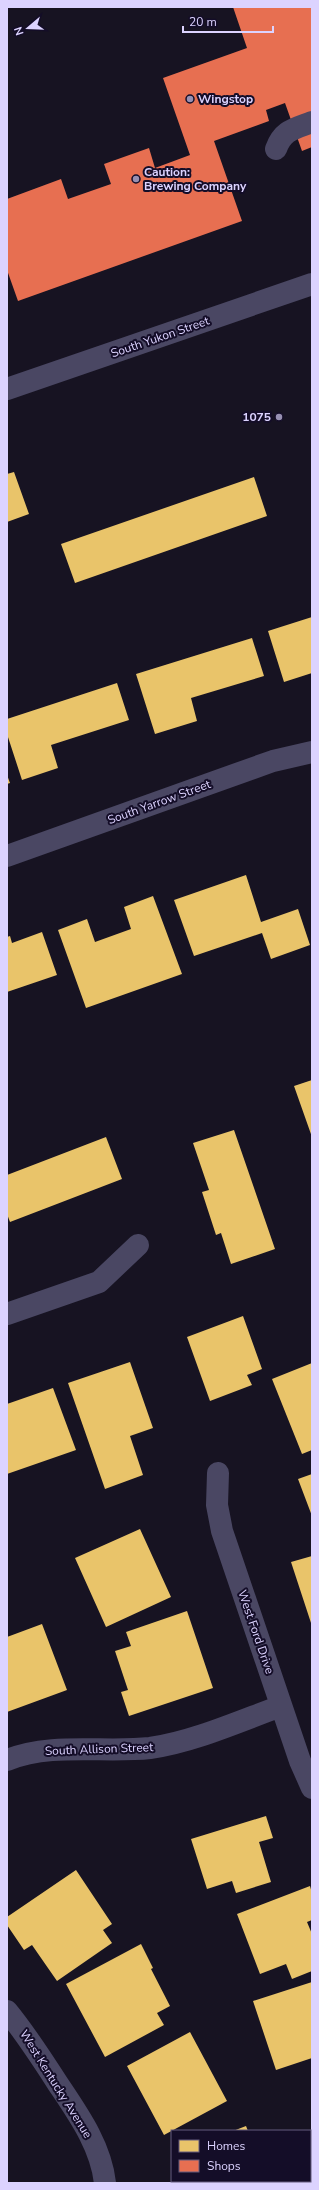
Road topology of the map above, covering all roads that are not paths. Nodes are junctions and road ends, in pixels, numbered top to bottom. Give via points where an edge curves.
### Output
1 (312, 122) edge
2 (276, 149) dead end
3 (312, 284) edge
4 (7, 389) edge
5 (312, 752) edge
6 (7, 856) edge
7 (138, 1245) dead end
8 (7, 1314) edge
9 (218, 1472) dead end
10 (281, 1706) junction
11 (7, 1760) edge
12 (312, 1788) edge
13 (7, 2011) edge
14 (105, 2183) edge

1 - 2 street via 289,131 280,138
3 - 4 street, South Yukon Street
5 - 6 street, South Yarrow Street via 273,761
7 - 8 street via 99,1282
9 - 10 street, West Ford Drive via 217,1505 222,1531
10 - 11 street, South Allison Street via 158,1746 120,1750 39,1751
10 - 12 street, West Ford Drive via 300,1762
13 - 14 street, West Kentucky Avenue via 35,2047 83,2123 98,2155

